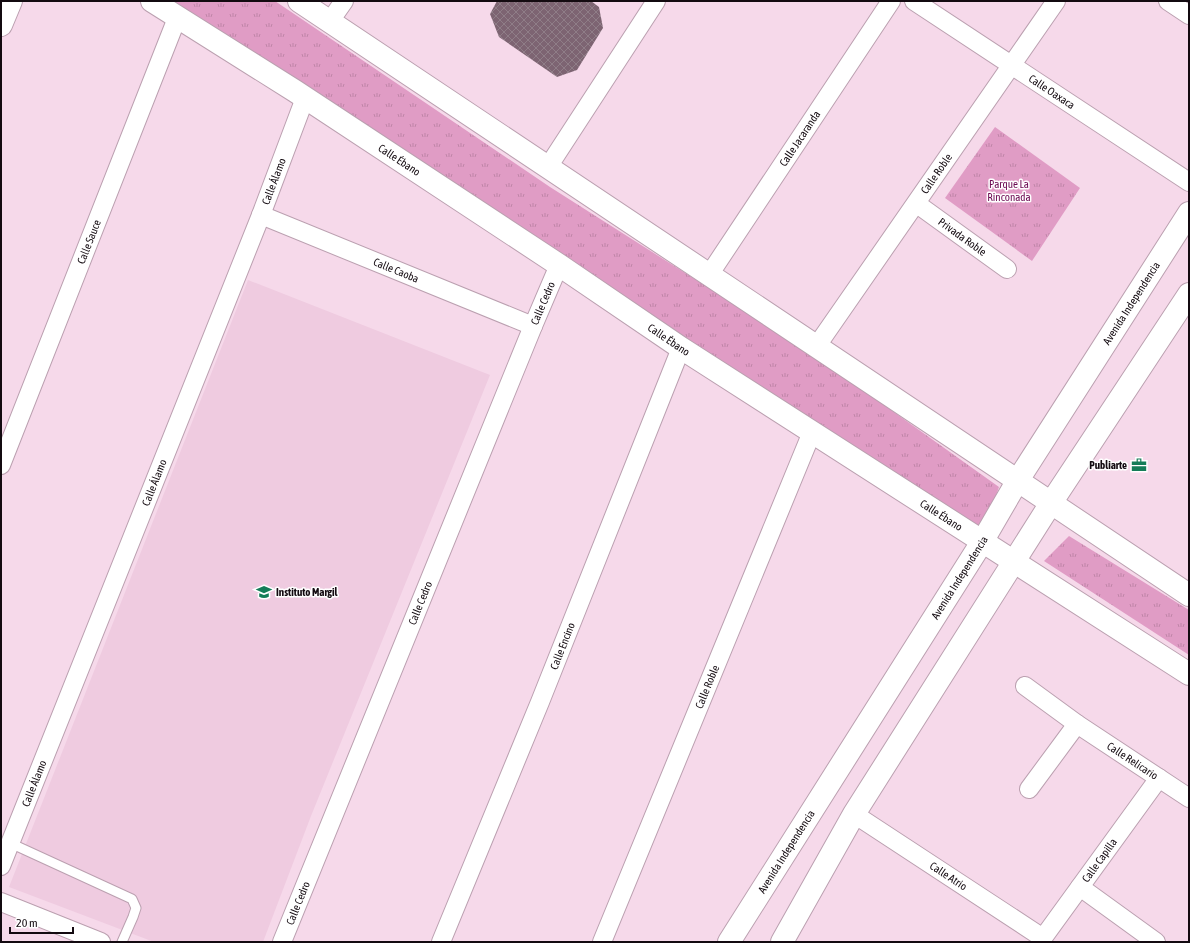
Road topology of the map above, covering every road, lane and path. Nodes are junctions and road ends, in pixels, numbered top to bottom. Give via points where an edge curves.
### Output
1 (11, 1) edge
2 (152, 1) edge
3 (299, 1) edge
4 (344, 1) edge
5 (656, 1) edge
6 (891, 1) edge
7 (914, 1) edge
8 (1056, 1) edge
9 (1168, 1) edge
10 (1189, 15) edge
11 (177, 18) junction
12 (330, 22) junction
13 (1, 25) edge
14 (1011, 65) junction
15 (305, 98) junction
16 (548, 168) junction
17 (1189, 182) edge
18 (917, 204) junction
19 (1189, 213) edge
20 (261, 215) junction
21 (559, 265) junction
22 (1007, 269) dead end
23 (709, 275) junction
24 (1189, 294) edge
25 (532, 326) junction
26 (816, 347) junction
27 (681, 348) junction
28 (812, 432) junction
29 (1, 465) edge
30 (1018, 480) junction
31 (1051, 503) junction
32 (982, 542) junction
33 (1014, 562) junction
34 (1189, 595) edge
35 (1189, 674) edge
36 (1025, 686) dead end
37 (1077, 724) junction
38 (1159, 778) junction
39 (1029, 789) dead end
40 (1189, 798) edge
41 (854, 814) junction
42 (10, 843) junction
43 (1, 866) edge
44 (1080, 887) junction
45 (1, 902) edge
46 (1042, 940) edge
47 (101, 942) edge
48 (122, 942) edge
49 (282, 942) edge
50 (441, 942) edge
51 (602, 942) edge
52 (729, 942) edge
53 (782, 942) edge
54 (1156, 942) edge

1 - 13 street
2 - 11 street, Calle Ébano
3 - 12 street
4 - 12 street
5 - 16 street
6 - 23 street, Calle Jacaranda
7 - 14 street, Calle Oaxaca
8 - 14 street, Calle Roble
9 - 10 street
11 - 15 street, Calle Ébano
11 - 29 street, Calle Sauce
12 - 16 street
14 - 17 street, Calle Oaxaca
14 - 18 street, Calle Roble
15 - 20 street, Calle Álamo
15 - 21 street, Calle Ébano
16 - 23 street
18 - 22 street, Privada Roble
18 - 26 street, Calle Roble
19 - 30 street, Avenida Independencia
20 - 25 street, Calle Caoba
20 - 42 street, Calle Álamo
21 - 25 street, Calle Cedro
21 - 27 street, Calle Ébano
23 - 26 street
24 - 31 street
25 - 49 street, Calle Cedro
26 - 30 street
27 - 28 street, Calle Ébano
27 - 50 street, Calle Encino
28 - 32 street, Calle Ébano
28 - 51 street, Calle Roble
30 - 31 street
30 - 32 street, Avenida Independencia
31 - 33 street
31 - 34 street
32 - 33 street, Calle Ébano
32 - 52 street, Avenida Independencia
33 - 35 street, Calle Ébano
33 - 41 street
36 - 37 street, Calle Relicario
37 - 38 street, Calle Relicario
37 - 39 street
38 - 40 street, Calle Relicario
38 - 44 street, Calle Capilla
41 - 46 street, Calle Atrio
41 - 53 street
42 - 43 street, Calle Álamo
42 - 48 lane via 132,899 136,908
44 - 46 street, Calle Capilla
44 - 54 street
45 - 47 street

